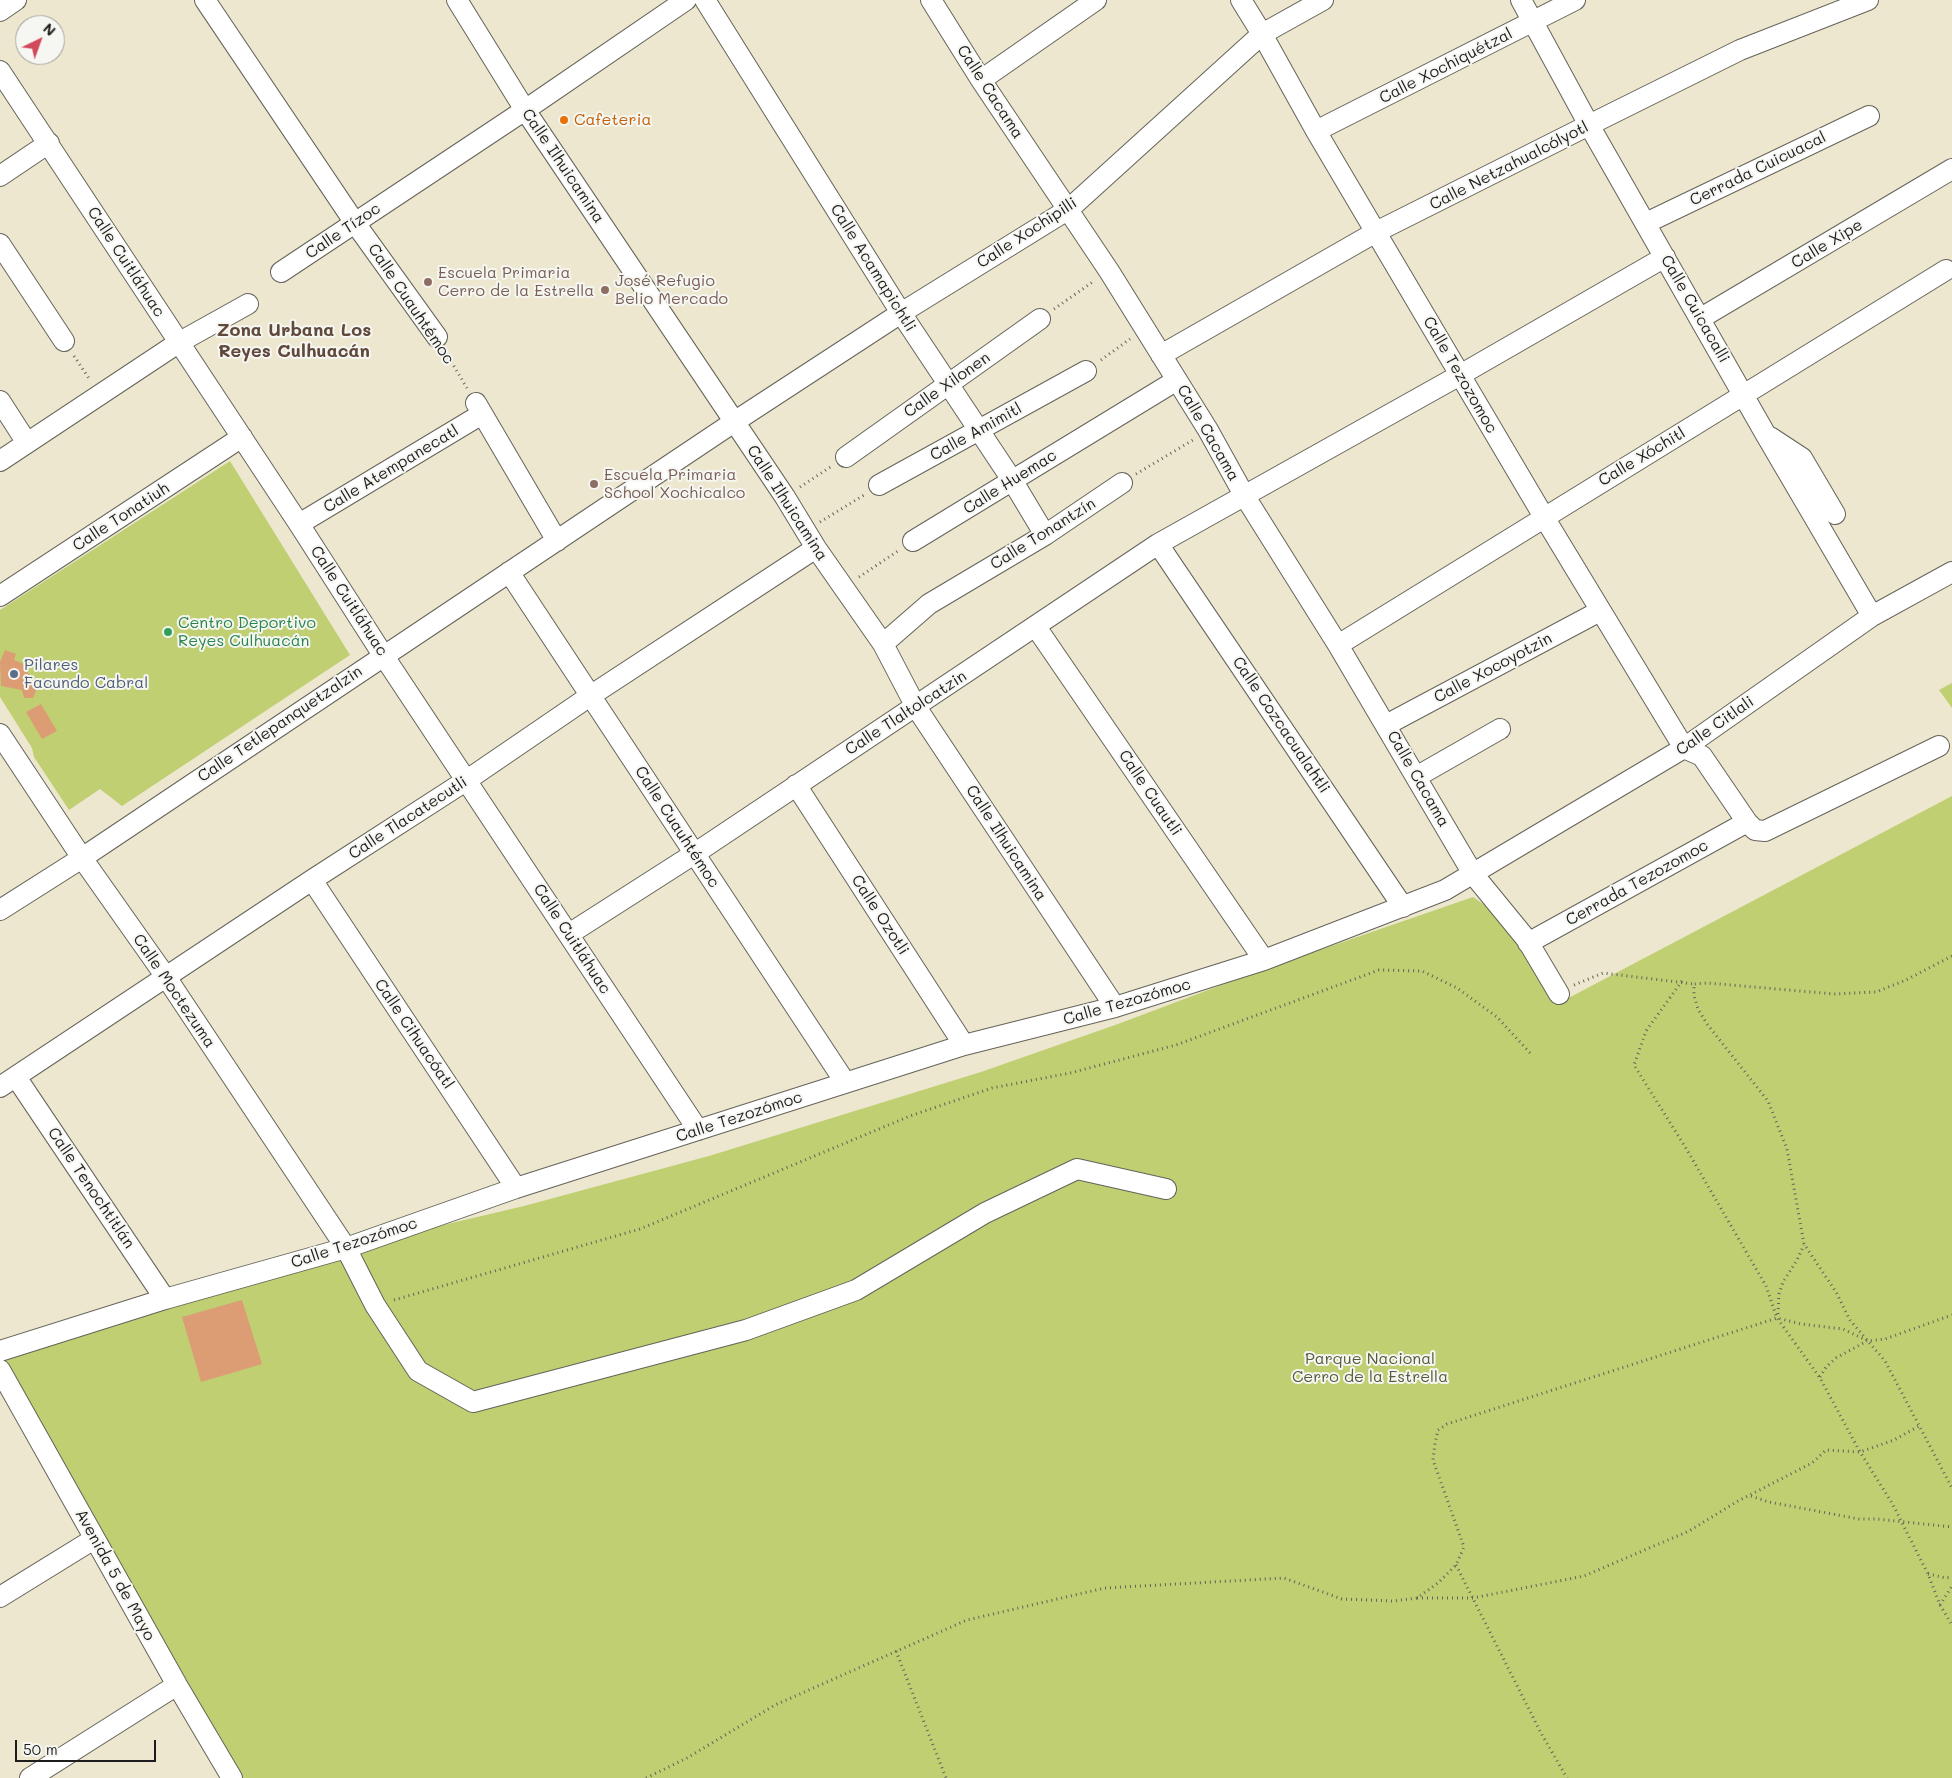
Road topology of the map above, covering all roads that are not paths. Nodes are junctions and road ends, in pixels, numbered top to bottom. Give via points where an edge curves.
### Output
1 (16, 0) edge
2 (205, 0) edge
3 (457, 0) edge
4 (686, 0) edge
5 (704, 0) edge
6 (931, 0) edge
7 (1096, 0) edge
8 (1241, 0) edge
9 (1323, 0) edge
10 (1521, 0) edge
11 (1575, 0) edge
12 (1868, 0) edge
13 (0, 11) edge
14 (1532, 22) junction
15 (1262, 34) junction
16 (0, 71) edge
17 (981, 80) junction
18 (525, 110) junction
19 (1869, 116) dead end
20 (1589, 125) junction
21 (1316, 131) junction
22 (49, 143) junction
23 (1952, 169) edge
24 (0, 176) edge
25 (1069, 209) junction
26 (355, 223) junction
27 (1646, 223) junction
28 (1376, 232) junction
29 (0, 244) edge
30 (1665, 256) junction
31 (1946, 270) dead end
32 (281, 272) dead end
33 (248, 304) dead end
34 (901, 312) junction
35 (1701, 318) junction
36 (1040, 319) road end
37 (436, 337) road end
38 (64, 341) road end
39 (178, 343) junction
40 (1161, 355) junction
41 (1086, 371) road end
42 (1460, 375) junction
43 (1177, 380) junction
44 (949, 384) junction
45 (1744, 395) junction
46 (0, 401) edge
47 (734, 422) junction
48 (980, 431) junction
49 (1766, 435) junction
50 (242, 438) junction
51 (27, 443) junction
52 (846, 457) road end
53 (0, 461) edge
54 (1012, 480) junction
55 (1122, 483) road end
56 (879, 485) road end
57 (1244, 495) junction
58 (1835, 514) dead end
59 (1544, 517) junction
60 (299, 524) junction
61 (1045, 535) junction
62 (810, 540) junction
63 (557, 541) junction
64 (914, 541) road end
65 (1158, 544) junction
66 (509, 572) junction
67 (1952, 572) edge
68 (0, 596) edge
69 (1600, 612) junction
70 (1872, 616) junction
71 (1036, 627) junction
72 (883, 644) junction
73 (1338, 645) junction
74 (383, 655) junction
75 (590, 696) junction
76 (916, 707) junction
77 (1386, 726) junction
78 (1500, 729) dead end
79 (0, 734) edge
80 (1939, 746) dead end
81 (1684, 748) junction
82 (1416, 777) junction
83 (467, 780) junction
84 (796, 785) junction
85 (1747, 822) junction
86 (694, 854) junction
87 (82, 858) junction
88 (1473, 874) junction
89 (312, 880) junction
90 (1403, 907) junction
91 (0, 910) edge
92 (569, 934) junction
93 (1528, 943) junction
94 (1264, 960) junction
95 (166, 977) junction
96 (1558, 993) road end
97 (1115, 1008) junction
98 (964, 1045) junction
99 (8, 1082) edge
100 (845, 1082) junction
101 (698, 1130) junction
102 (516, 1188) junction
103 (1166, 1189) dead end
104 (346, 1248) junction
105 (165, 1298) junction
106 (0, 1350) edge
107 (0, 1370) edge
108 (5, 1392) edge
109 (94, 1539) junction
110 (0, 1597) edge
111 (177, 1685) junction
112 (30, 1778) edge
113 (232, 1778) edge

1 - 13 street
2 - 26 street, Calle Cuauhtémoc
3 - 18 street, Calle Ilhuicamina
4 - 18 street, Calle Tízoc
5 - 34 street, Calle Acamapichtli
6 - 17 street, Calle Cacama
7 - 17 street
8 - 15 street, Calle Tezozomoc
9 - 15 street, Calle Xochipilli
10 - 14 street, Calle Cuicacalli
11 - 14 street, Calle Xochiquétzal
12 - 20 street, Calle Netzahualcólyotl via 1740,50
14 - 20 street, Calle Cuicacalli
14 - 21 street, Calle Xochiquétzal
15 - 21 street, Calle Tezozomoc
15 - 25 street, Calle Xochipilli
16 - 22 street, Calle Cuitláhuac
17 - 25 street, Calle Cacama
18 - 26 street, Calle Tízoc
18 - 47 street, Calle Ilhuicamina
19 - 27 street, Cerrada Cuicuacal
20 - 27 street, Calle Cuicacalli
20 - 28 street, Calle Netzahualcólyotl
21 - 28 street, Calle Tezozomoc
22 - 24 street
22 - 39 street, Calle Cuitláhuac
23 - 35 street, Calle Xipe
25 - 34 street, Calle Xochipilli
25 - 40 street, Calle Cacama
26 - 32 street, Calle Tízoc
26 - 37 street, Calle Cuauhtémoc
27 - 30 street, Calle Cuicacalli
28 - 40 street, Calle Netzahualcólyotl
28 - 42 street, Calle Tezozomoc
29 - 38 street
30 - 35 street, Calle Cuicacalli
30 - 42 street
31 - 45 street, Calle Xóchitl
33 - 39 street
34 - 44 street, Calle Acamapichtli
34 - 47 street, Calle Xochipilli
35 - 45 street, Calle Cuicacalli
36 - 44 street, Calle Xilonen
39 - 50 street, Calle Cuitláhuac
39 - 51 street
40 - 43 street, Calle Cacama
41 - 48 street, Calle Amimitl
42 - 57 street
42 - 59 street, Calle Tezozomoc
43 - 54 street, Calle Huemac
43 - 57 street, Calle Cacama
44 - 48 street, Calle Acamapichtli
44 - 52 street, Calle Xilonen
45 - 49 street, Calle Cuicacalli
45 - 59 street, Calle Xóchitl
46 - 51 street
47 - 62 street, Calle Ilhuicamina
47 - 63 street, Calle Tetlepanquetzalzin
48 - 54 street, Calle Acamapichtli
48 - 56 street, Calle Amimitl
49 - 58 street via 1802,458
49 - 70 street, Calle Cuicacalli
50 - 60 street, Calle Cuitláhuac
50 - 68 street, Calle Tonatiuh
51 - 53 street
54 - 61 street, Calle Acamapichtli
54 - 64 street, Calle Huemac
55 - 61 street, Calle Tonantzín
57 - 65 street, Calle Tlaltolcatzin
57 - 73 street, Calle Cacama
59 - 69 street, Calle Tezozomoc
59 - 73 street, Calle Xóchitl
60 - 63 street, Calle Atempanecatl via 479,408
60 - 74 street, Calle Cuitláhuac
61 - 72 street, Calle Tonantzín via 929,604
62 - 72 street, Calle Ilhuicamina
62 - 75 street, Calle Tlacatecutli
63 - 66 street, Calle Tetlepanquetzalzin
65 - 71 street, Calle Tlaltolcatzin
65 - 90 street, Calle Cozcacualahtli
66 - 74 street, Calle Tetlepanquetzalzin
66 - 75 street, Calle Cuauhtémoc
67 - 70 street, Calle Citlali
69 - 77 street, Calle Xocoyotzin
69 - 81 street, Calle Tezozomoc
70 - 81 street, Calle Citlali
71 - 76 street, Calle Tlaltolcatzin
71 - 94 street, Calle Cuautli
72 - 76 street, Calle Ilhuicamina
73 - 77 street, Calle Cacama
74 - 83 street, Calle Cuitláhuac
74 - 87 street, Calle Tetlepanquetzalzin
75 - 83 street, Calle Tlacatecutli
75 - 86 street, Calle Cuauhtémoc
76 - 84 street, Calle Tlaltolcatzin
76 - 97 street, Calle Ilhuicamina
77 - 82 street, Calle Cacama
78 - 82 street
79 - 87 street, Calle Moctezuma
80 - 85 street via 1765,831 1755,830
81 - 85 street via 1702,756
81 - 88 street, Calle Citlali
82 - 88 street, Calle Cacama
83 - 89 street, Calle Tlacatecutli
83 - 92 street, Calle Cuitláhuac
84 - 86 street, Calle Tlaltolcatzin
84 - 98 street, Calle Ozotli
85 - 93 street, Cerrada Tezozomoc
86 - 92 street, Calle Tlaltolcatzin
86 - 100 street, Calle Cuauhtémoc
87 - 91 street, Calle Tetlepanquetzalzin
87 - 95 street, Calle Moctezuma
88 - 90 street, Calle Tezozómoc
88 - 93 street, Calle Cacama
89 - 95 street, Calle Tlacatecutli
89 - 102 street, Calle Cihuacóatl
90 - 94 street, Calle Tezozómoc
92 - 101 street, Calle Cuitláhuac
93 - 96 street, Calle Cacama
94 - 97 street, Calle Tezozómoc
95 - 99 street, Calle Tlacatecutli
95 - 104 street, Calle Moctezuma
97 - 98 street, Calle Tezozómoc
98 - 100 street, Calle Tezozómoc
99 - 105 street, Calle Tenochtitlán
100 - 101 street, Calle Tezozómoc
101 - 102 street, Calle Tezozómoc
102 - 104 street, Calle Tezozómoc
103 - 104 street, Calle Moctezuma via 1077,1168 985,1213 856,1290 746,1330 473,1402 418,1371 375,1305
104 - 105 street, Calle Tezozómoc
105 - 106 street, Calle Tezozómoc
107 - 108 street, Avenida 5 de Mayo
108 - 109 street, Avenida 5 de Mayo
109 - 110 street
109 - 111 street, Avenida 5 de Mayo
111 - 112 street
111 - 113 street, Avenida 5 de Mayo

